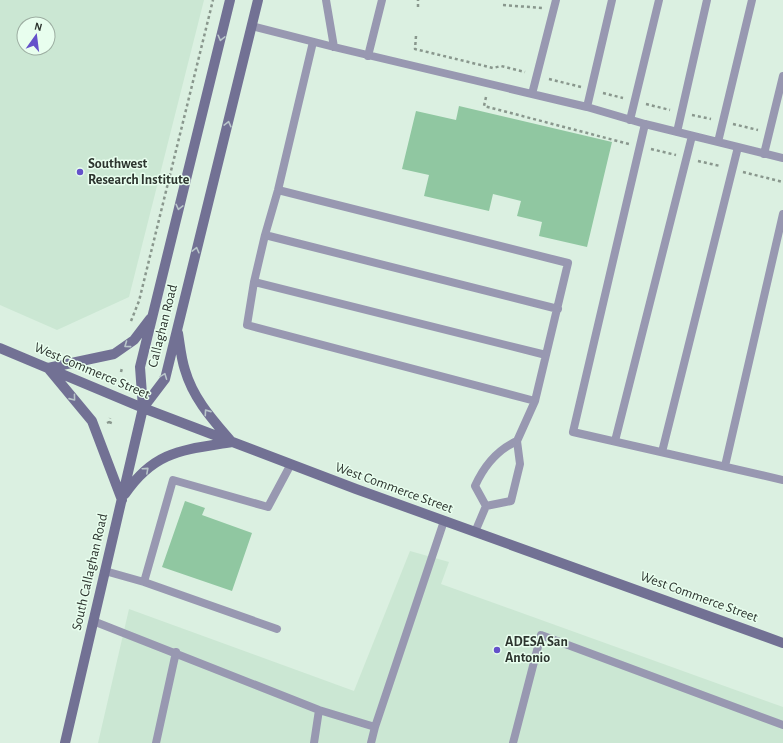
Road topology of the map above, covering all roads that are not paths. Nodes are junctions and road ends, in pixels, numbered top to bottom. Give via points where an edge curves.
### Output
1 (230, 0) edge
2 (258, 0) edge
3 (326, 0) edge
4 (382, 0) edge
5 (556, 0) edge
6 (612, 0) edge
7 (659, 0) edge
8 (707, 0) edge
9 (752, 0) edge
10 (252, 26) junction
11 (313, 42) junction
12 (334, 47) junction
13 (368, 56) junction
14 (783, 76) edge
15 (532, 94) junction
16 (587, 107) junction
17 (630, 120) junction
18 (645, 124) junction
19 (677, 132) junction
20 (692, 136) junction
21 (718, 142) junction
22 (738, 147) junction
23 (764, 154) junction
24 (783, 158) edge
25 (278, 190) junction
26 (783, 214) edge
27 (265, 235) junction
28 (254, 282) junction
29 (558, 309) junction
30 (152, 315) junction
31 (177, 328) junction
32 (0, 348) edge
33 (546, 355) junction
34 (48, 368) junction
35 (535, 400) junction
36 (143, 408) junction
37 (517, 441) junction
38 (615, 441) junction
39 (232, 442) junction
40 (662, 452) junction
41 (291, 464) junction
42 (725, 466) junction
43 (783, 480) edge
44 (122, 500) junction
45 (486, 506) junction
46 (444, 521) junction
47 (476, 532) junction
48 (105, 571) junction
49 (144, 582) junction
50 (93, 621) junction
51 (277, 629) dead end
52 (783, 643) edge
53 (176, 652) junction
54 (319, 710) junction
55 (783, 725) edge
56 (375, 728) junction
57 (65, 743) edge
58 (156, 743) edge
59 (314, 743) edge
60 (371, 743) edge
61 (513, 743) edge

1 -> 30 main road, Callaghan Road
2 - 10 main road, Callaghan Road
3 - 12 lane
4 - 13 lane
5 - 15 lane
6 - 16 lane
7 - 17 lane
8 - 19 lane
9 - 21 lane
10 - 11 lane
31 -> 10 main road, Callaghan Road
11 - 12 lane
11 - 25 lane
12 - 13 lane
13 - 15 lane
14 - 23 lane
15 - 16 lane
16 - 17 lane
17 - 18 lane
18 - 19 lane
18 - 38 lane via 573,432
19 - 20 lane
20 - 21 lane
20 - 38 lane
21 - 22 lane
22 - 23 lane
22 - 40 lane
23 - 24 lane
25 - 27 lane
25 - 29 lane via 568,263
26 - 42 lane
27 - 28 lane
27 - 29 lane
28 - 33 lane
28 - 35 lane via 247,325
29 - 33 lane
30 -> 34 main road via 134,340 114,354
30 - 36 main road, Callaghan Road via 140,367
36 -> 31 main road, Callaghan Road via 165,379
39 -> 31 main road via 207,414 192,389 184,369
32 - 34 main road, West Commerce Street
33 - 35 lane
34 - 36 main road, West Commerce Street
34 -> 44 main road via 92,421
35 - 37 lane
36 - 39 main road, West Commerce Street
36 - 44 main road, South Callaghan Road
37 - 45 lane via 497,453 478,479 475,486
37 - 45 lane via 520,464 511,501
38 - 40 lane
39 - 41 main road, West Commerce Street
44 -> 39 main road via 135,480 156,460 182,450
40 - 42 lane
41 - 46 main road, West Commerce Street
41 - 49 lane via 268,507 173,480
42 - 43 lane
44 - 48 main road, South Callaghan Road
45 - 47 lane
46 - 47 main road, West Commerce Street
46 - 56 lane
47 - 52 main road, West Commerce Street
48 - 49 lane
48 - 50 main road, South Callaghan Road
49 - 51 lane
50 - 53 lane
50 - 57 main road, South Callaghan Road
53 - 54 lane
53 - 58 lane
54 - 56 lane
54 - 59 lane
55 - 61 lane via 540,635
56 - 60 lane

